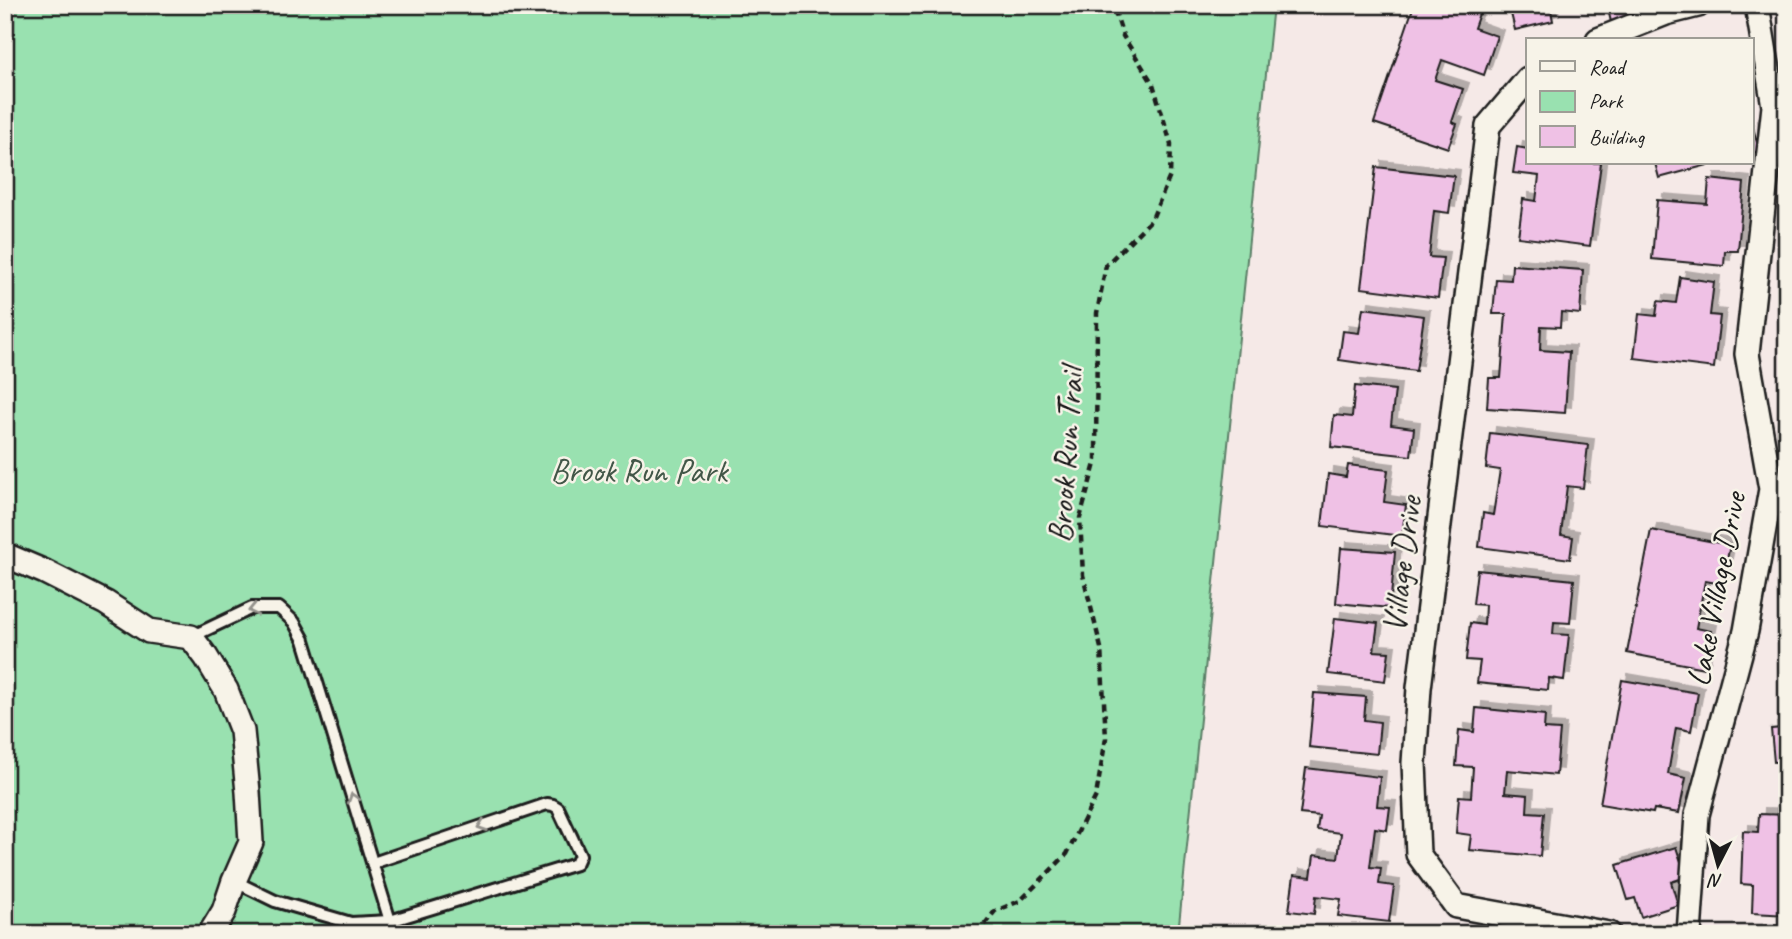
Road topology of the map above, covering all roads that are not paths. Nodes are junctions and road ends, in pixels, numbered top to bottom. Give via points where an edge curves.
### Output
1 (1698, 5) edge
2 (1758, 5) edge
3 (1603, 38) edge
4 (1526, 81) edge
5 (5, 555) edge
6 (191, 637) junction
7 (373, 863) junction
8 (234, 881) junction
9 (390, 921) junction
10 (210, 934) edge
11 (1609, 934) edge
12 (1689, 934) edge

1 - 3 street
2 - 12 street, Lake Village Drive via 1774,106 1747,354 1771,489 1746,631 1697,815
4 - 11 street, Village Drive via 1488,126 1419,688 1414,763 1418,854 1456,906
5 - 6 street via 106,603 149,631
7 -> 6 lane via 295,622 279,608 252,608
6 - 8 street via 226,690 242,732 251,842
7 - 9 lane
9 -> 7 lane via 576,864 580,855 558,808 547,804
8 - 9 lane via 275,901 351,923
8 - 10 street

